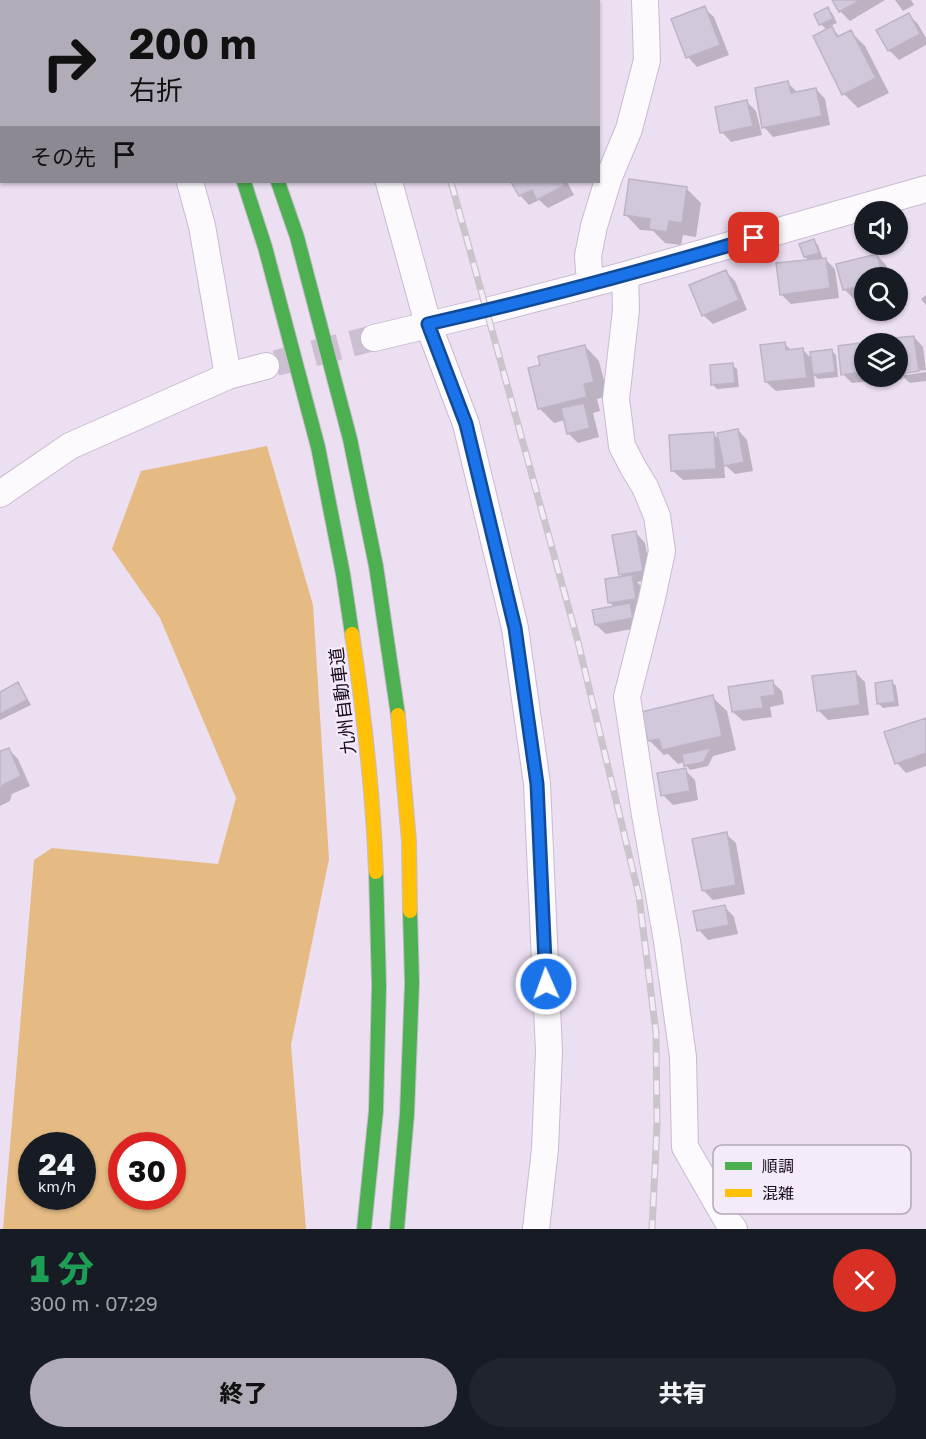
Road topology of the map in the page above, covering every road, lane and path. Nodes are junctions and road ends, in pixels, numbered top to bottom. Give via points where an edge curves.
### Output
1 (645, 0) edge
2 (190, 183) edge
3 (236, 183) edge
4 (244, 183) edge
5 (278, 183) edge
6 (389, 183) edge
7 (926, 189) edge
8 (265, 248) junction
9 (625, 275) junction
10 (590, 283) junction
11 (428, 324) junction
12 (374, 338) tunnel mouth
13 (266, 366) tunnel mouth
14 (228, 376) junction
15 (0, 494) edge
16 (713, 1196) edge
17 (723, 1214) edge
18 (364, 1229) edge
19 (397, 1229) edge
20 (536, 1229) edge
21 (734, 1229) edge

1 - 10 street via 646,60 629,129 594,226 588,256
2 - 14 street via 202,226
3 - 8 highway
4 - 8 highway, 九州自動車道
5 - 19 highway via 297,237 350,439 376,566 396,697 410,841 412,983
6 - 11 street
7 - 9 street
8 - 18 highway, 九州自動車道 via 318,447 363,705 375,847 379,986 376,1111
9 - 10 street
9 - 16 street via 626,310 616,399 622,446 657,516 662,551 627,698 683,1057 685,1147
10 - 11 street
11 - 12 street
11 - 20 street via 466,424 515,628 537,784 549,1051 545,1149
13 - 14 street
14 - 15 street via 70,446
17 - 21 street

